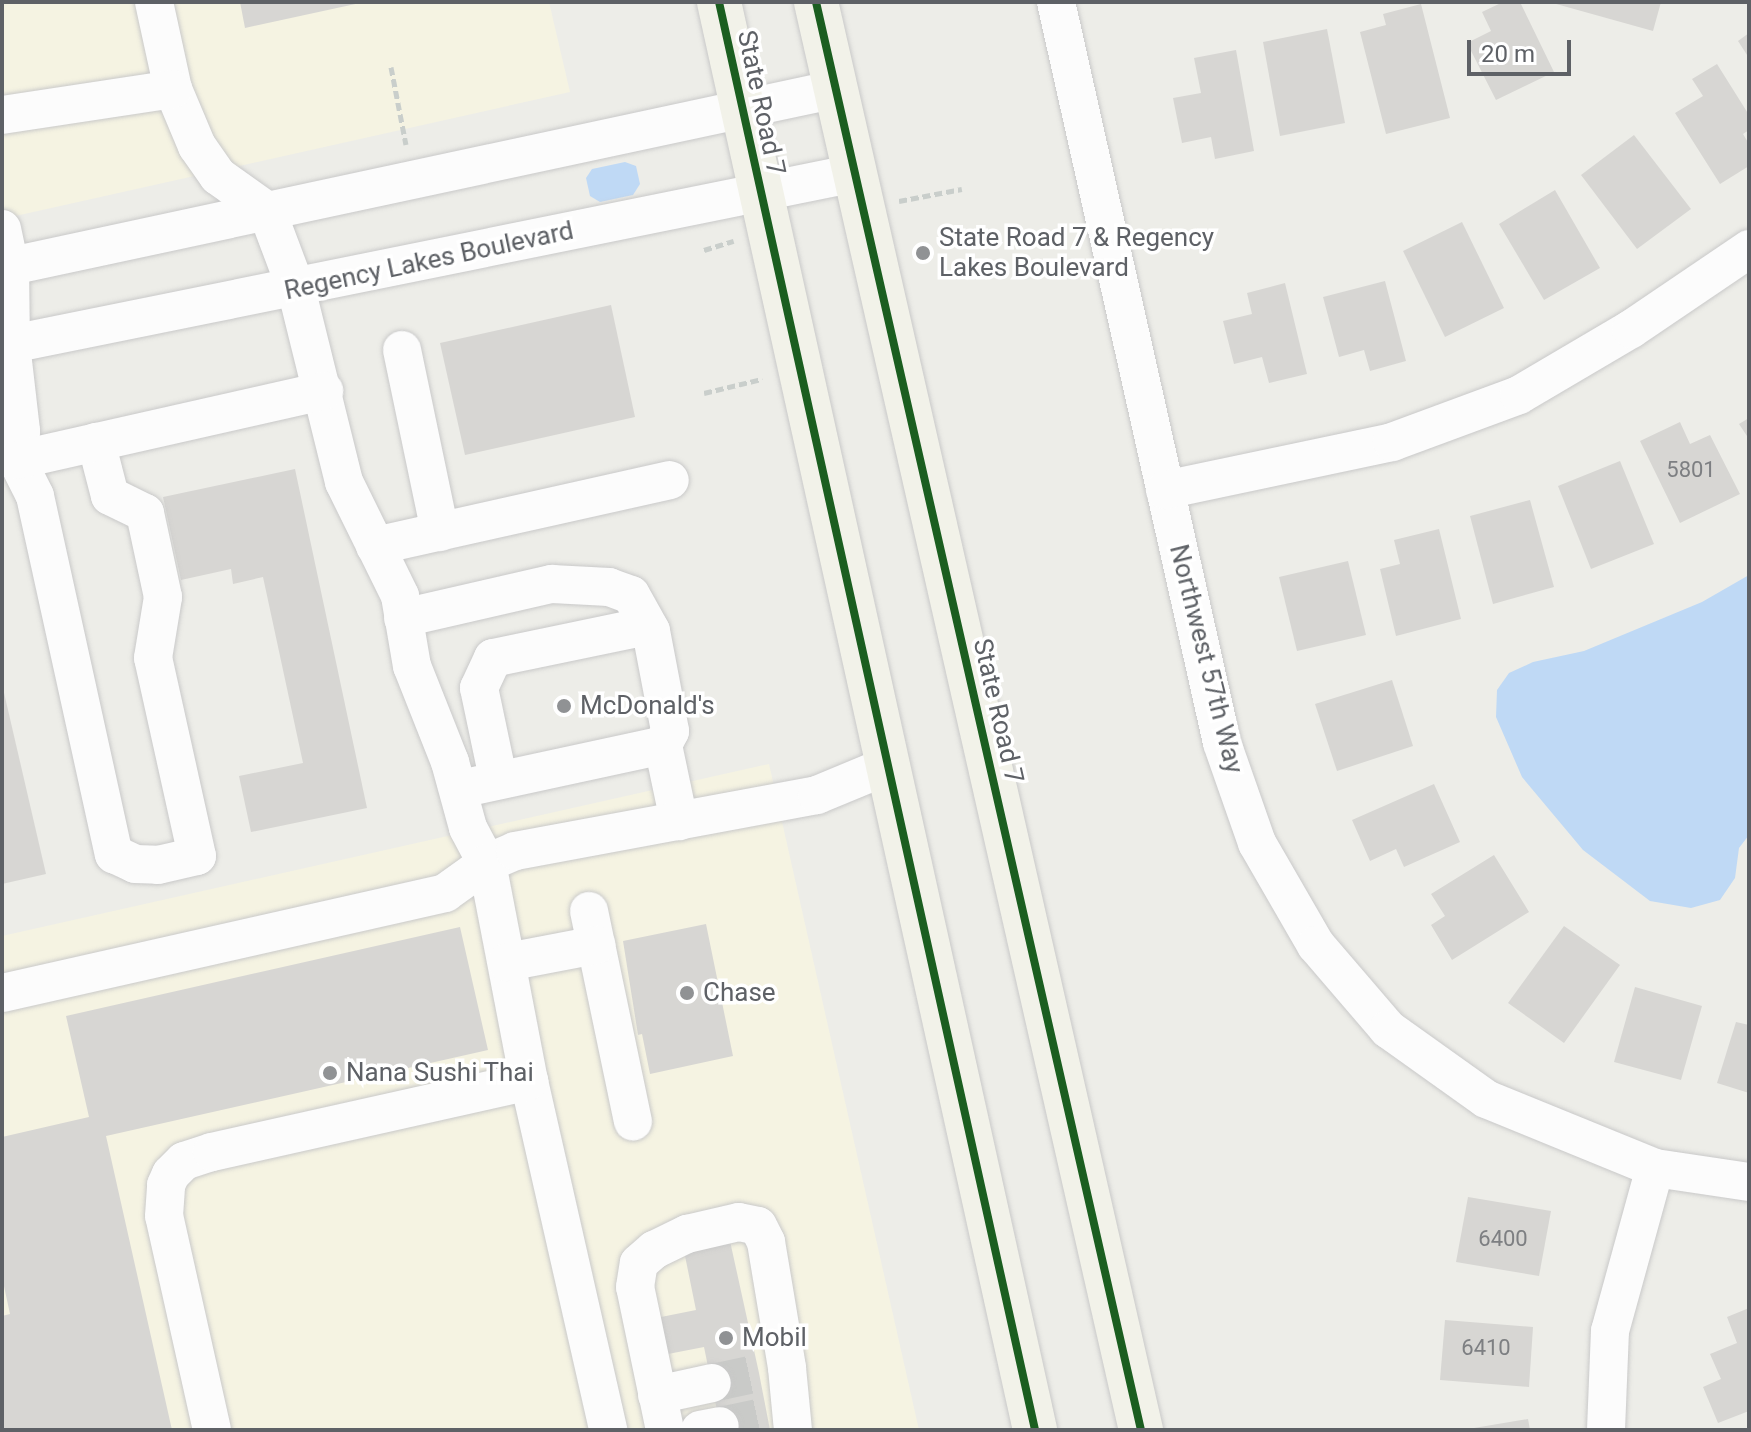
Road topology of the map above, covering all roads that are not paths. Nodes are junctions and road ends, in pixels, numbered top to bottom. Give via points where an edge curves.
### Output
1 (154, 2) edge
2 (719, 2) edge
3 (816, 2) edge
4 (1056, 2) edge
5 (173, 89) junction
6 (836, 89) junction
7 (742, 109) junction
8 (2, 115) edge
9 (855, 173) junction
10 (760, 193) junction
11 (267, 211) junction
12 (2, 229) edge
13 (1749, 249) edge
14 (6, 267) edge
15 (296, 288) junction
16 (6, 345) edge
17 (402, 350) dead end
18 (324, 391) junction
19 (96, 442) junction
20 (7, 464) edge
21 (670, 480) dead end
22 (1165, 490) junction
23 (440, 532) junction
24 (375, 546) junction
25 (403, 618) junction
26 (648, 626) junction
27 (663, 745) junction
28 (887, 766) junction
29 (498, 778) junction
30 (458, 791) junction
31 (679, 821) junction
32 (487, 863) junction
33 (507, 962) junction
34 (2, 993) edge
35 (529, 1081) junction
36 (633, 1121) dead end
37 (1655, 1168) junction
38 (1749, 1182) edge
39 (712, 1383) tunnel mouth
40 (661, 1412) edge
41 (784, 1419) edge
42 (212, 1430) edge
43 (608, 1430) edge
44 (1035, 1430) edge
45 (1141, 1430) edge
46 (1606, 1430) edge

1 - 5 street
2 - 7 main road, State Road 7
3 - 6 main road, State Road 7
4 - 22 street, Northwest 57th Way
5 - 8 street
5 - 11 street via 197,146 218,176
6 - 7 street
6 - 9 main road, State Road 7
7 - 10 main road, State Road 7
7 - 11 street
9 - 10 street, Regency Lakes Boulevard
9 - 45 main road, State Road 7
10 - 15 street, Regency Lakes Boulevard
10 - 28 main road, State Road 7
11 - 14 street
11 - 15 street
12 - 14 street
13 - 22 street via 1631,329 1519,395 1392,442
14 - 16 street
15 - 16 street, Regency Lakes Boulevard
15 - 18 street
16 - 20 street via 21,431
17 - 23 street
18 - 19 street
18 - 24 street via 344,482
19 - 20 street
19 - 20 street via 110,496 145,513 163,597 153,658 197,856 158,865 135,864 114,854 35,496
21 - 23 street
22 - 37 street, Northwest 57th Way via 1222,743 1257,843 1316,945 1388,1029 1486,1099
23 - 24 street
24 - 25 street via 390,570
25 - 26 street via 552,584 609,587 631,595
25 - 30 street via 412,666
26 - 27 street via 670,731
26 - 29 street via 493,658 479,688
27 - 29 street
27 - 31 street
28 - 31 street via 817,795
28 - 44 main road, State Road 7
29 - 30 street
30 - 32 street via 468,828
31 - 32 street via 515,851
32 - 33 street
32 - 34 street via 445,893
33 - 35 street
33 - 36 street via 593,928
35 - 42 street via 212,1152 184,1161 171,1174 164,1216
35 - 43 street
37 - 38 street, Northwest 57th Way
37 - 46 street via 1610,1331
39 - 40 street
40 - 41 street via 635,1287 639,1263 687,1234 739,1222 758,1226 766,1242 773,1371

